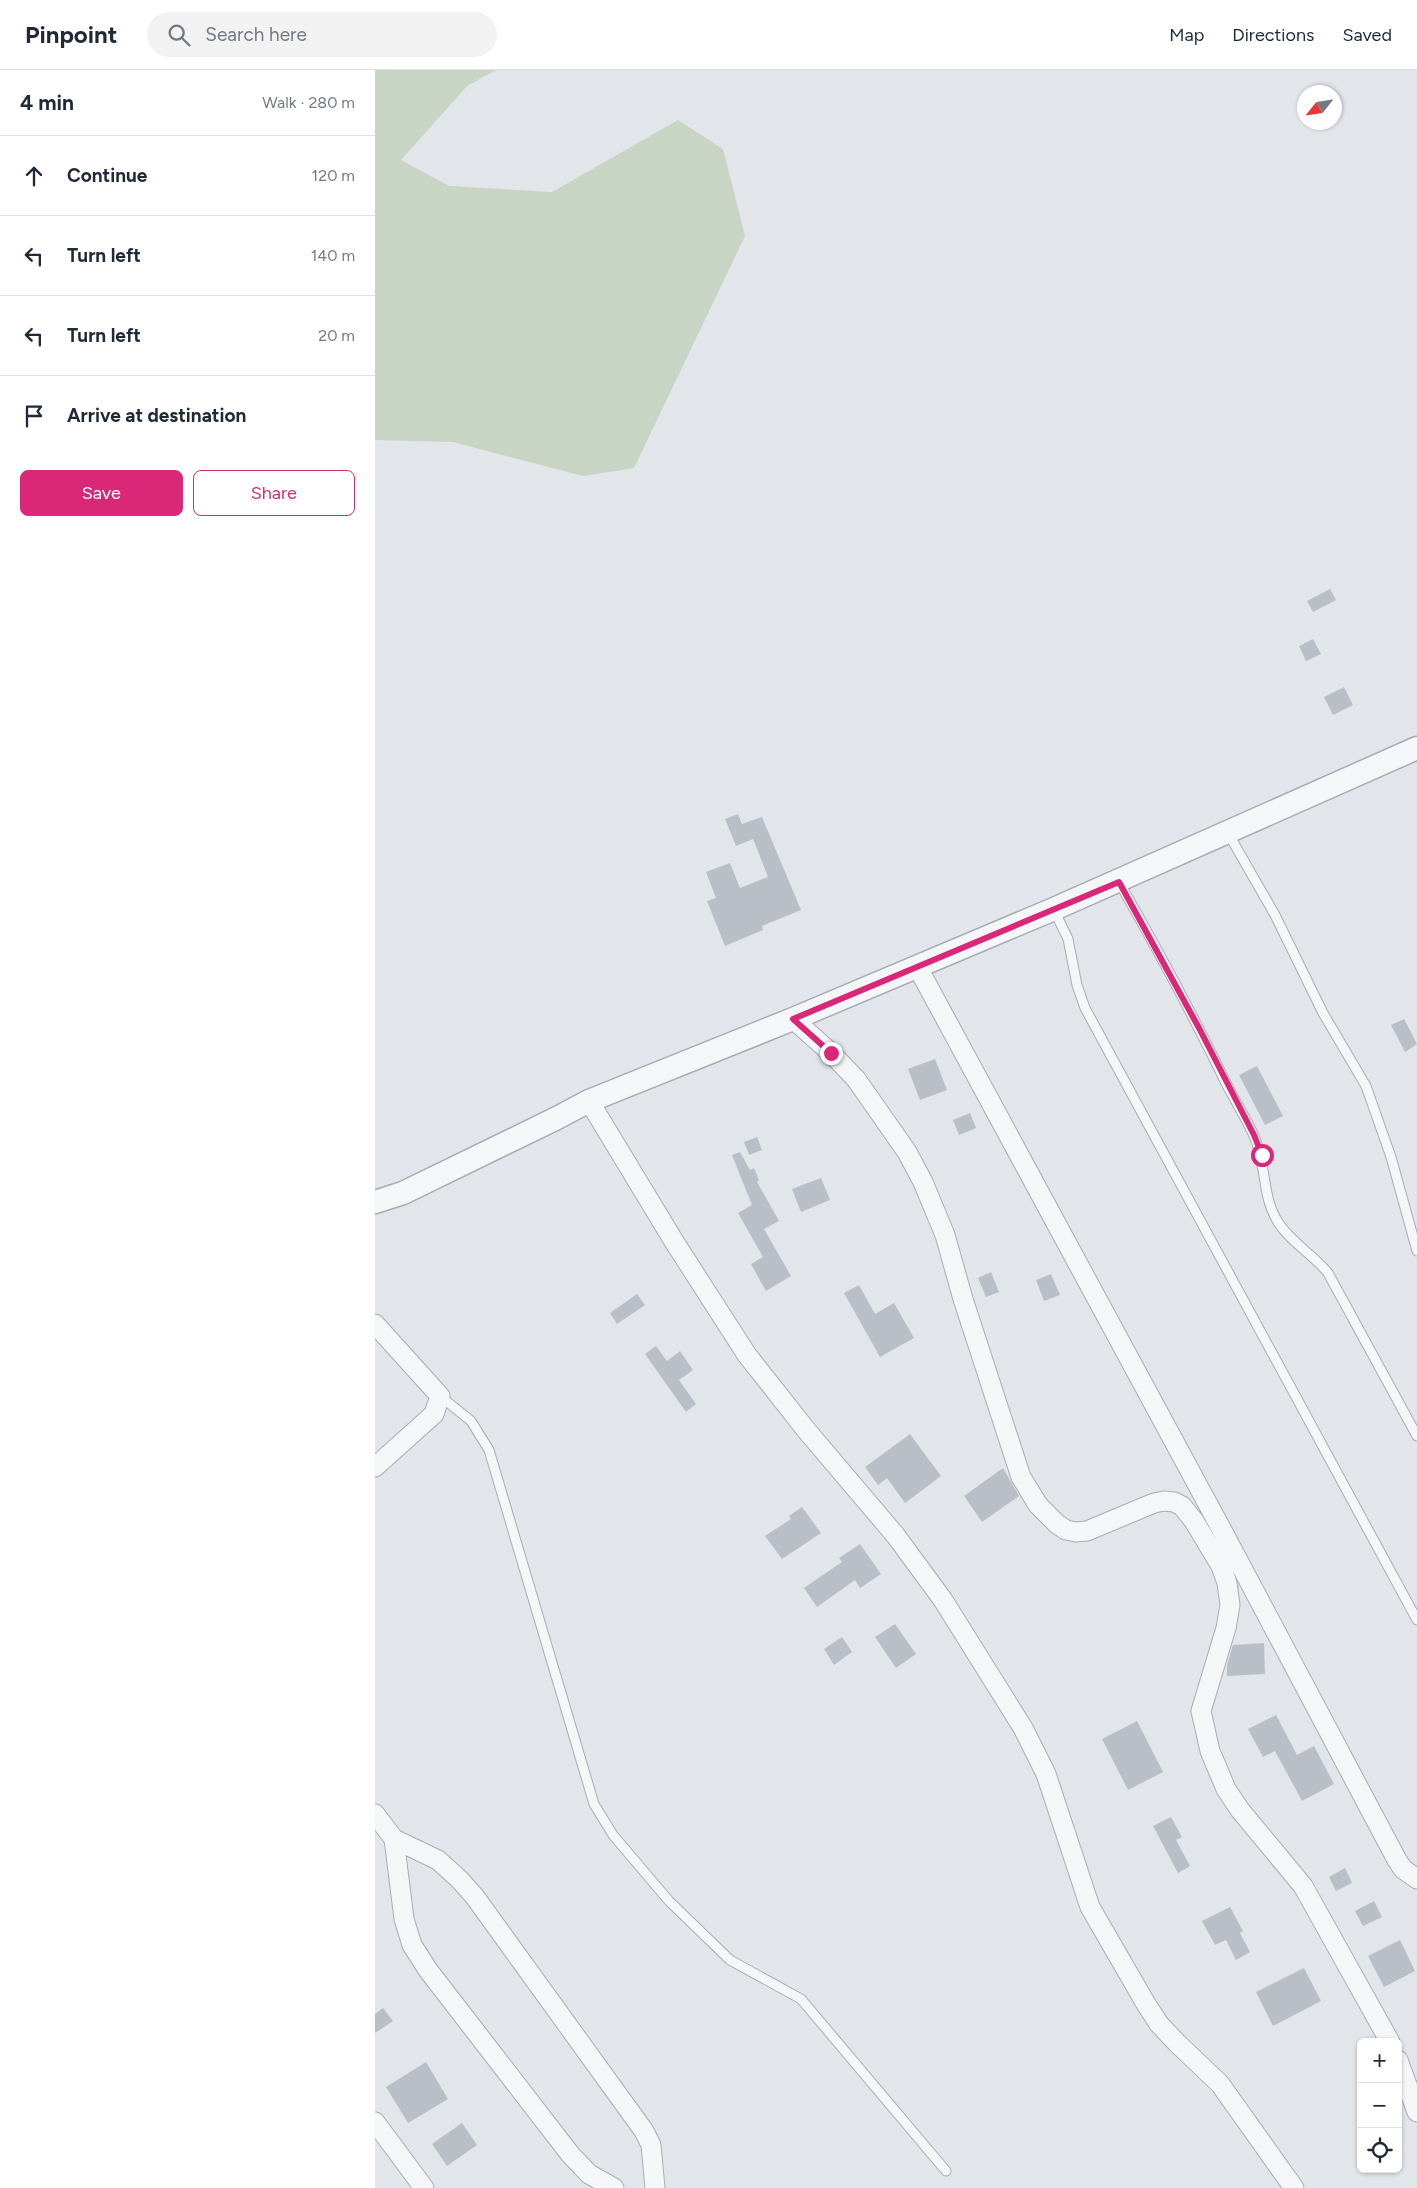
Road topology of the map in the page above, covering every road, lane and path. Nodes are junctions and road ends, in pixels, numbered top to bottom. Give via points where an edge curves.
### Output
1 (1417, 748) edge
2 (1228, 833) junction
3 (1119, 882) junction
4 (1054, 910) junction
5 (917, 966) junction
6 (793, 1019) junction
7 (589, 1101) junction
8 (375, 1202) edge
9 (1417, 1252) edge
10 (375, 1324) edge
11 (440, 1396) junction
12 (1417, 1436) edge
13 (375, 1467) edge
14 (1417, 1620) edge
15 (375, 1814) edge
16 (394, 1839) junction
17 (1417, 1879) edge
18 (1388, 2038) edge
19 (1402, 2071) edge
20 (1417, 2112) edge
21 (375, 2122) edge
22 (946, 2171) dead end
23 (424, 2188) edge
24 (614, 2188) edge
25 (655, 2188) edge
26 (1294, 2188) edge

1 - 2 street
2 - 3 street
2 - 9 lane via 1275,915 1323,1013 1366,1086 1391,1157
3 - 4 street
3 - 12 lane via 1254,1135 1262,1155 1270,1210 1279,1225 1328,1273
4 - 5 street
4 - 14 lane via 1069,944 1085,1008
5 - 6 street
5 - 17 street via 1397,1860
6 - 7 street
6 - 18 street via 856,1078 907,1152 923,1182 945,1235 1021,1477 1038,1505 1066,1530 1076,1532 1087,1531 1154,1503 1174,1502 1182,1506 1194,1522 1216,1559 1227,1583 1230,1605 1201,1711 1209,1751 1226,1789 1240,1810 1303,1886
7 - 8 street via 403,1192
7 - 26 street via 675,1244 747,1355 896,1536 953,1616 1023,1728 1046,1774 1090,1907 1146,2004 1171,2036 1220,2084
10 - 11 street
11 - 13 street via 434,1414
11 - 22 lane via 471,1421 489,1450 594,1804 613,1835 669,1901 730,1960 801,1999
15 - 16 street
16 - 24 street via 404,1919 412,1945 570,2154 589,2174
16 - 25 street via 438,1860 475,1897 644,2131 651,2145
19 - 20 street
21 - 23 street

